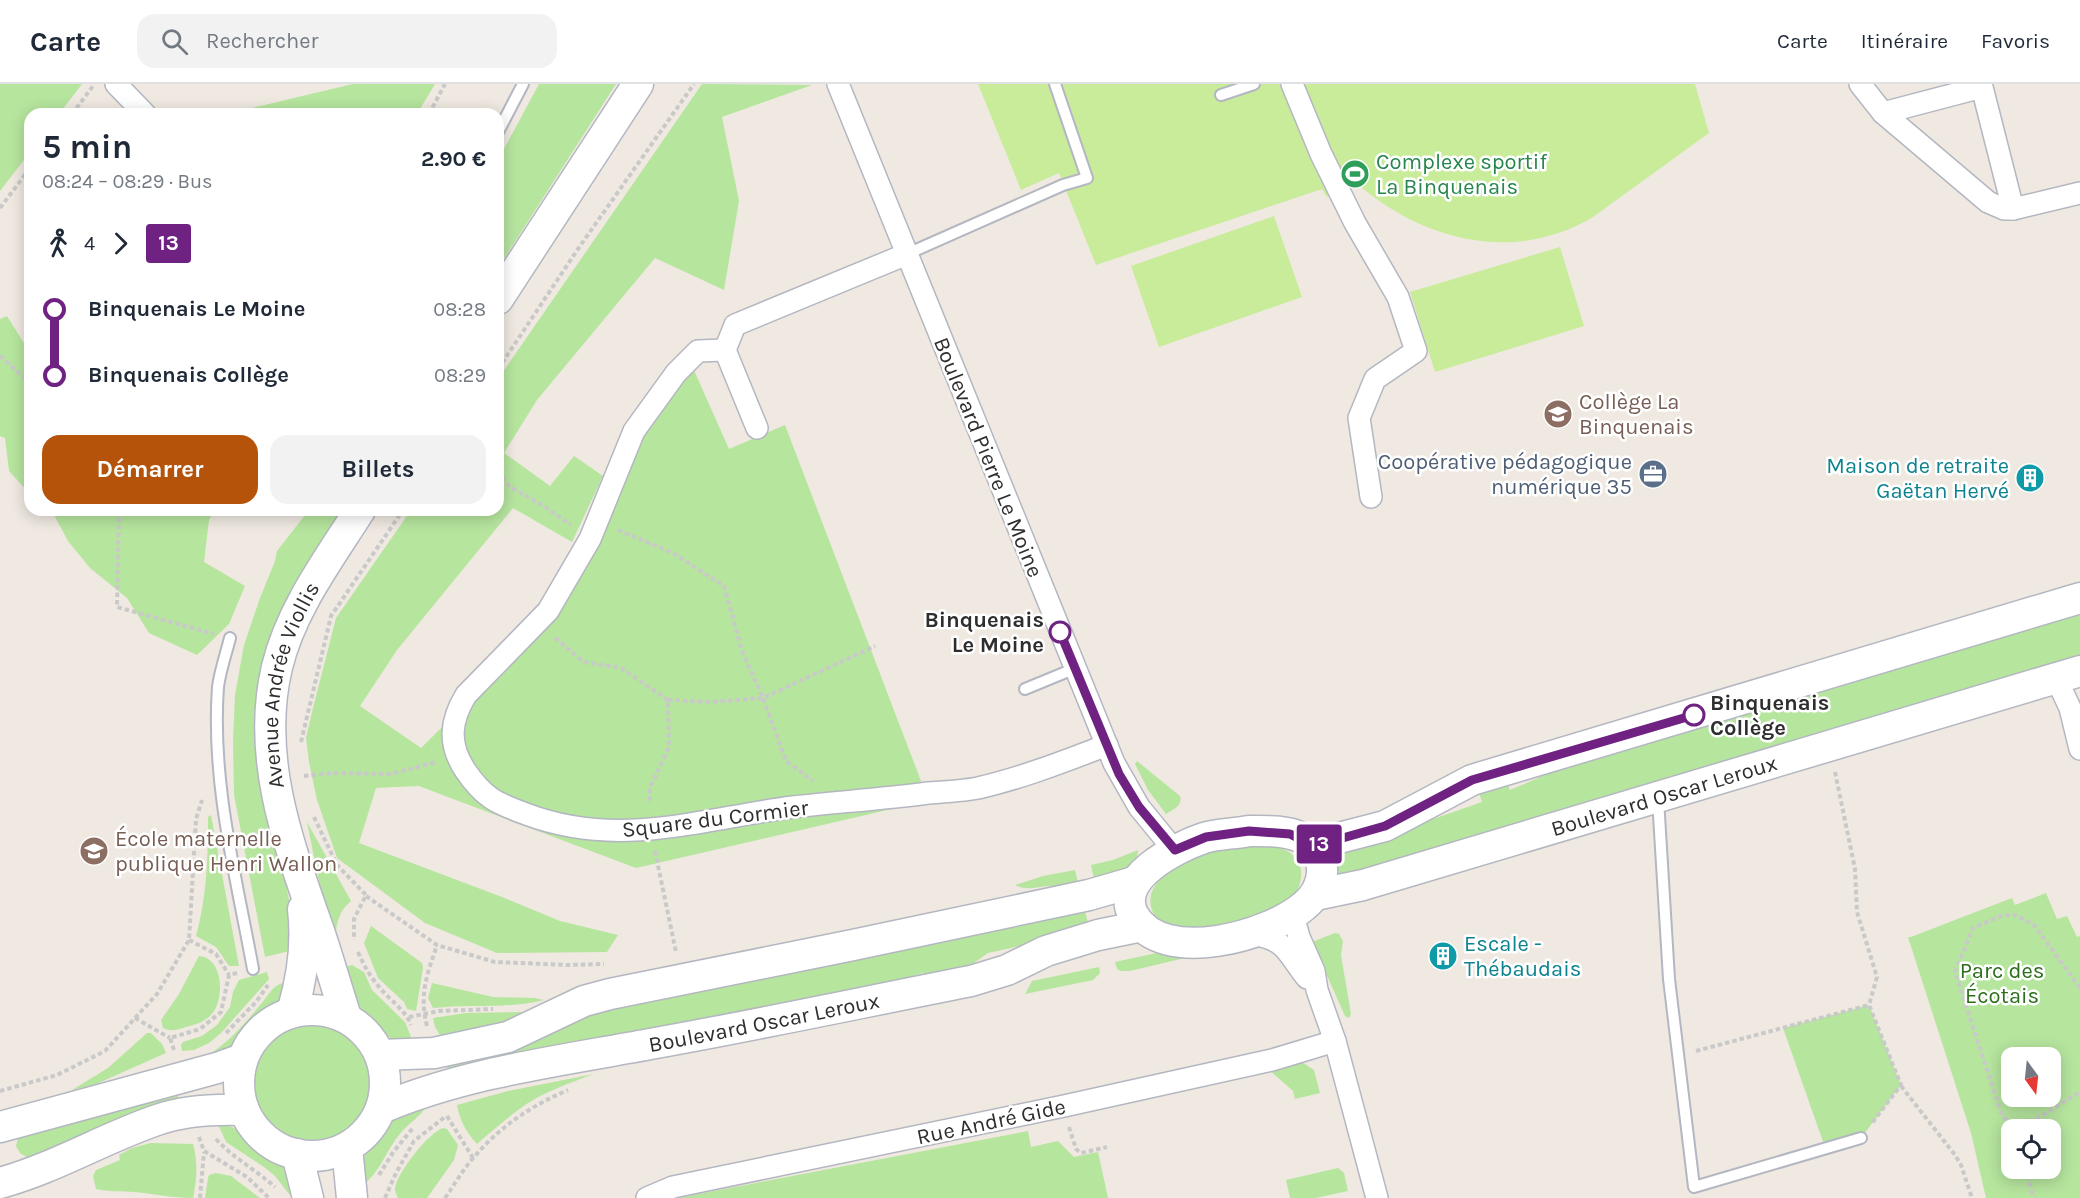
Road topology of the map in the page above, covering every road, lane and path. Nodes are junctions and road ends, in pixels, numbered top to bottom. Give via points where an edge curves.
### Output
1 (95, 84) edge
2 (116, 84) edge
3 (445, 84) edge
4 (523, 84) edge
5 (638, 84) edge
6 (694, 84) edge
7 (838, 84) edge
8 (1055, 84) edge
9 (1254, 84) edge
10 (1292, 84) edge
11 (1860, 84) edge
12 (1221, 95) dead end
13 (77, 108) edge
14 (139, 108) edge
15 (432, 108) edge
16 (1883, 113) junction
17 (504, 120) edge
18 (24, 176) edge
19 (2080, 193) edge
20 (0, 208) edge
21 (2013, 209) junction
22 (907, 254) junction
23 (504, 290) edge
24 (725, 350) junction
25 (0, 356) edge
26 (504, 360) edge
27 (24, 378) edge
28 (757, 428) dead end
29 (504, 479) edge
30 (1371, 497) dead end
31 (119, 516) edge
32 (356, 516) edge
33 (399, 516) edge
34 (594, 530) junction
35 (2080, 598) edge
36 (536, 623) junction
37 (230, 638) joint
38 (875, 646) dead end
39 (1076, 668) junction
40 (2068, 674) edge
41 (1025, 689) dead end
42 (763, 698) junction
43 (668, 700) junction
44 (1107, 745) junction
45 (1832, 745) junction
46 (2080, 749) edge
47 (302, 752) dead end
48 (457, 757) junction
49 (306, 785) dead end
50 (203, 796) dead end
51 (1658, 797) junction
52 (854, 801) junction
53 (313, 813) dead end
54 (651, 831) junction
55 (1312, 845) junction
56 (1175, 850) junction
57 (298, 871) junction
58 (1134, 882) junction
59 (366, 895) junction
60 (1304, 905) junction
61 (1142, 926) junction
62 (1251, 934) junction
63 (189, 940) junction
64 (436, 945) junction
65 (360, 956) dead end
66 (615, 964) dead end
67 (253, 969) dead end
68 (229, 975) dead end
69 (683, 979) junction
70 (2080, 988) edge
71 (1317, 990) junction
72 (1869, 1005) junction
73 (293, 1009) junction
74 (424, 1014) dead end
75 (346, 1017) junction
76 (135, 1018) junction
77 (170, 1038) dead end
78 (1335, 1041) junction
79 (381, 1055) junction
80 (1678, 1055) junction
81 (242, 1059) junction
82 (1901, 1085) junction
83 (578, 1086) dead end
84 (0, 1092) edge
85 (2080, 1092) edge
86 (382, 1108) junction
87 (244, 1110) junction
88 (447, 1116) dead end
89 (2006, 1119) edge
90 (2035, 1119) edge
91 (0, 1127) edge
92 (1861, 1138) joint
93 (1107, 1147) dead end
94 (347, 1148) junction
95 (204, 1151) dead end
96 (1081, 1153) dead end
97 (297, 1154) junction
98 (473, 1158) junction
99 (2029, 1179) edge
100 (0, 1183) edge
101 (200, 1198) edge
102 (308, 1198) edge
103 (352, 1198) edge
104 (445, 1198) edge
105 (647, 1198) edge
106 (1377, 1198) edge
107 (1972, 1198) edge
108 (2035, 1198) edge

1 - 13 path
2 - 14 street
3 - 15 path
4 - 17 lane
5 - 23 main road
6 - 26 path
7 - 22 street, Boulevard Pierre Le Moine
8 - 22 lane via 1087,178
9 - 12 lane
10 - 30 street via 1355,223 1398,297 1416,351 1375,379 1359,418
11 - 16 street
16 - 21 street via 1988,202
16 - 21 street via 1982,87
18 - 20 path
19 - 21 street
22 - 24 street via 735,325
22 - 39 street, Boulevard Pierre Le Moine
24 - 28 street
24 - 34 street, Square du Cormier via 698,351 676,373 634,431
25 - 27 path
29 - 34 path via 542,505
31 - 37 path via 117,608
32 - 57 main road, Avenue Andrée Viollis via 301,605 277,667 270,748 274,780
33 - 47 path via 332,616 308,707
34 - 36 street, Square du Cormier via 548,611
34 - 42 path via 673,554 724,585 742,651
35 - 55 main road via 1472,780 1385,826
36 - 43 path via 584,662 621,668
36 - 48 street, Square du Cormier via 466,695 457,710 452,734
37 - 67 lane via 219,685 217,750
38 - 42 path
39 - 41 lane
39 - 44 street, Boulevard Pierre Le Moine
40 - 45 main road, Boulevard Oscar Leroux
40 - 46 street via 2070,708
42 - 43 path
42 - 52 path via 786,762 825,790
43 - 54 path via 669,747 650,788
44 - 52 street, Square du Cormier via 976,788
44 - 56 street, Boulevard Pierre Le Moine via 1134,798
45 - 51 main road, Boulevard Oscar Leroux
45 - 72 path via 1855,869 1857,912 1877,977
48 - 49 path via 390,774 304,776
48 - 54 street, Square du Cormier via 490,799 518,811 548,822 594,829
50 - 63 path via 196,819
51 - 60 main road, Boulevard Oscar Leroux
51 - 80 lane via 1669,979
52 - 54 street, Square du Cormier via 765,811
53 - 59 path via 337,865
54 - 69 path
55 - 56 main road via 1290,834 1249,831 1206,837
55 - 60 main road via 1323,876
56 - 58 main road
57 - 73 main road, Avenue Andrée Viollis via 304,933
57 - 75 main road, Avenue Andrée Viollis
58 - 61 main road via 1130,906
58 - 69 main road via 1089,895
59 - 64 path
59 - 65 path via 354,919 354,942
60 - 62 main road, Boulevard Oscar Leroux
60 - 71 street via 1299,937 1314,971
61 - 62 main road, Boulevard Oscar Leroux via 1176,942 1198,943
61 - 86 main road, Boulevard Oscar Leroux via 1046,951 1007,970 971,981 480,1076
62 - 71 street via 1281,944
63 - 68 path via 216,954
63 - 76 path via 157,994
64 - 66 path via 495,962
64 - 74 path via 423,990
69 - 79 main road via 584,1001 508,1037 481,1044 434,1053
70 - 89 path via 2034,925 2015,915 2003,915 1973,928 1955,972
71 - 78 street
72 - 80 path
72 - 82 path
73 - 75 main road via 322,1010
73 - 81 main road via 262,1031
75 - 79 main road via 365,1032
76 - 77 path
76 - 84 path via 105,1051 57,1074
78 - 105 street, Rue André Gide via 1272,1060 673,1187
78 - 106 street
79 - 86 main road via 386,1088
80 - 92 lane via 1694,1187
81 - 87 main road via 238,1077
81 - 91 main road
82 - 92 path
82 - 107 path via 1955,1155
83 - 98 path via 538,1103 501,1130
85 - 90 path
86 - 94 main road via 362,1138
87 - 97 main road via 260,1137
87 - 100 main road via 191,1112 159,1119 31,1175
88 - 98 path
93 - 96 path
94 - 97 main road via 313,1156
94 - 103 main road
95 - 101 path
97 - 102 main road
98 - 104 path
99 - 108 path

